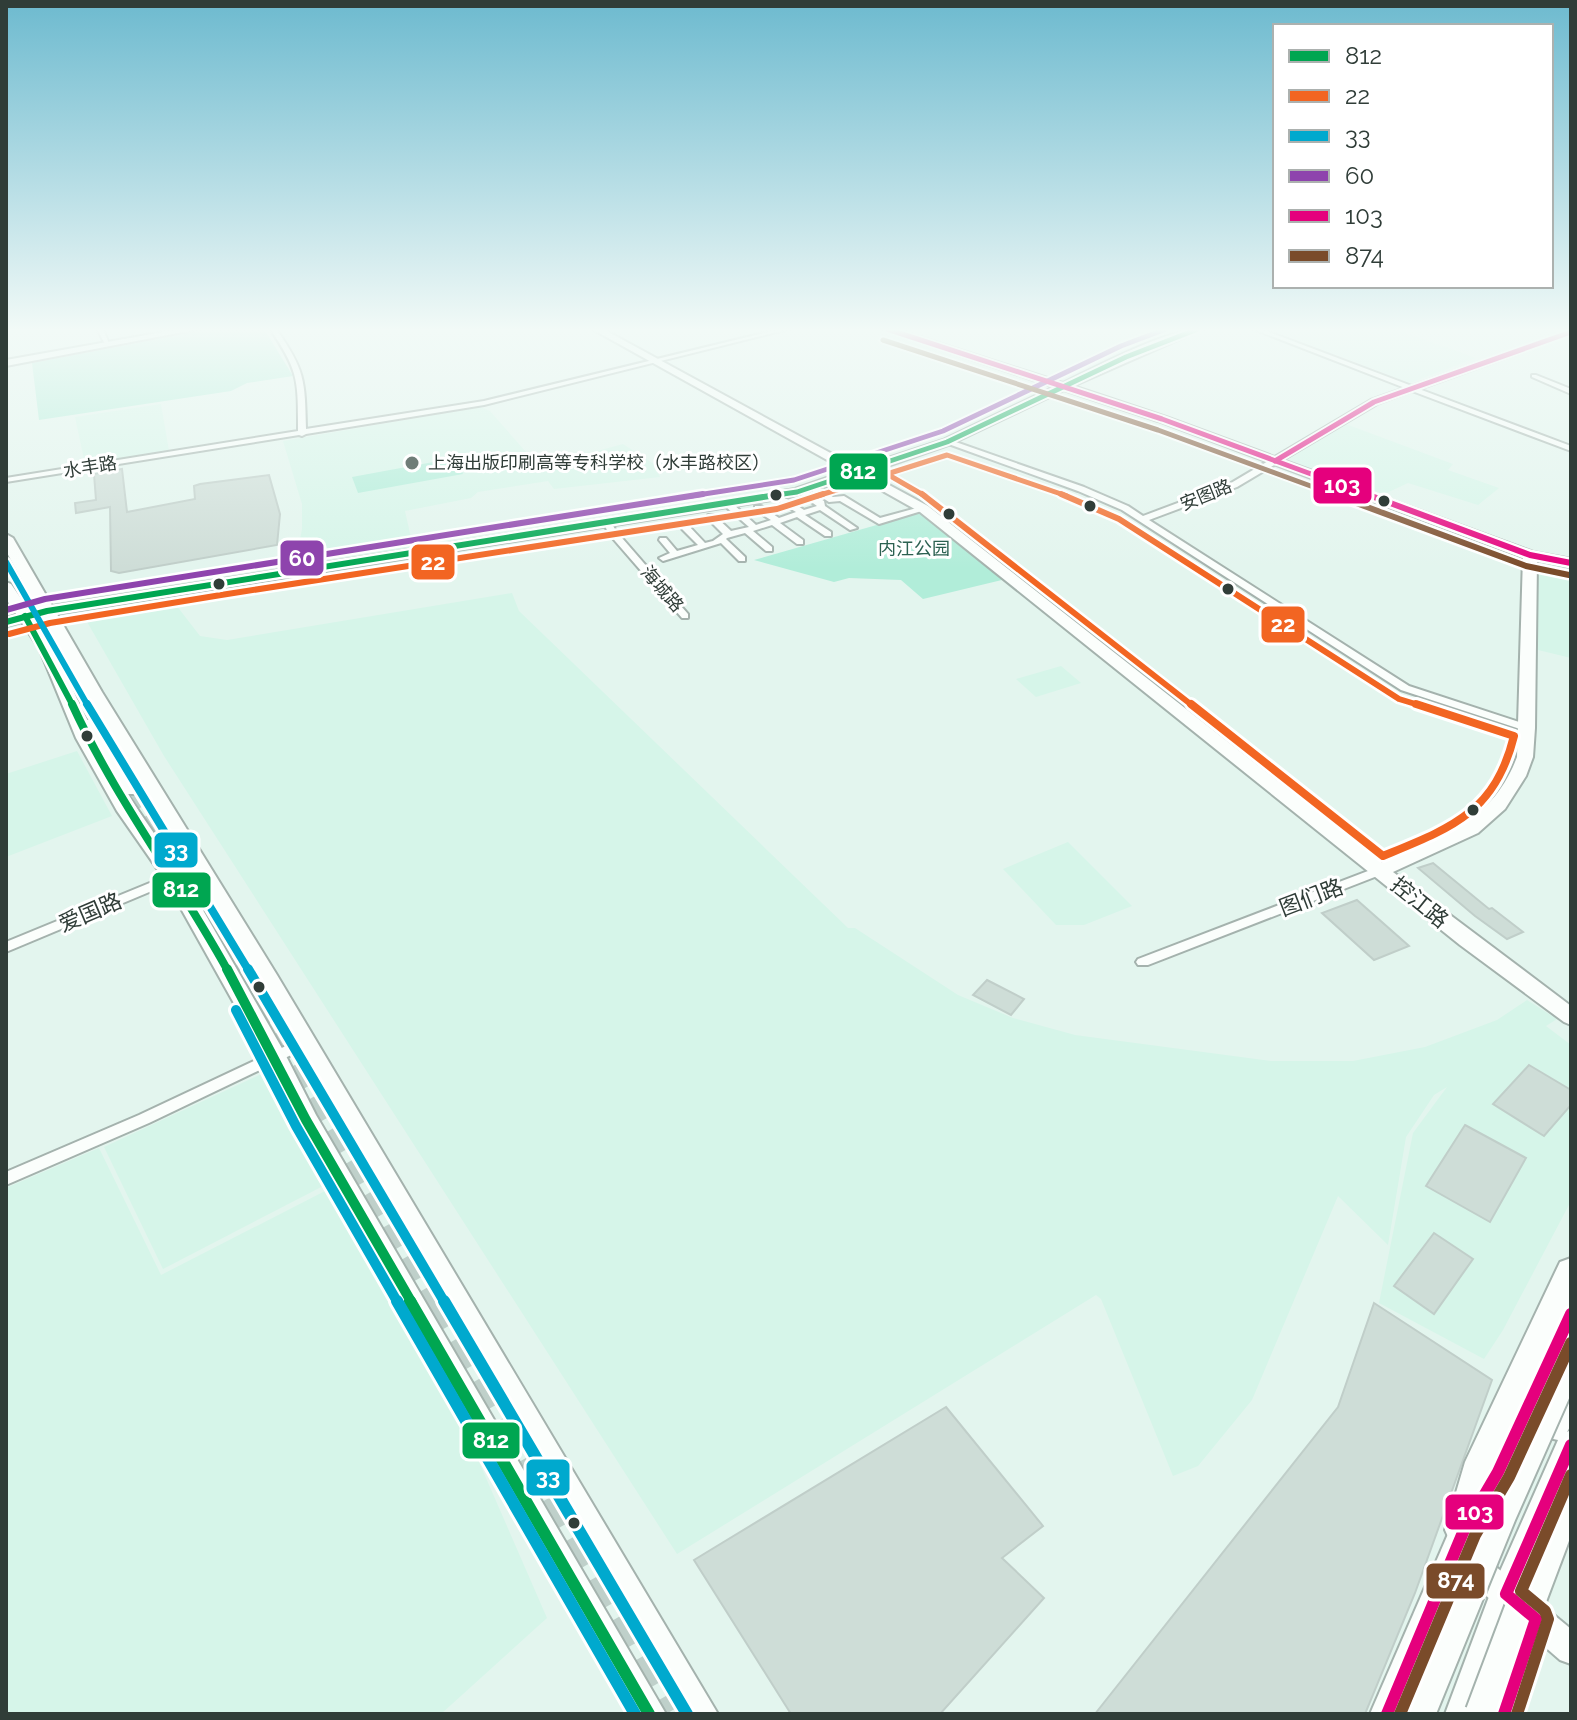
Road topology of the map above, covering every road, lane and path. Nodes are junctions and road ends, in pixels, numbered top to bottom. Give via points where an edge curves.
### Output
1 (303, 409) edge
2 (446, 409) edge
3 (744, 409) edge
4 (1017, 409) edge
5 (1127, 409) edge
6 (1359, 409) edge
7 (1468, 409) edge
8 (302, 434) junction
9 (947, 442) junction
10 (1571, 449) edge
11 (1275, 461) junction
12 (859, 472) junction
13 (6, 480) edge
14 (809, 490) junction
15 (784, 501) dead end
16 (729, 505) junction
17 (821, 507) junction
18 (758, 508) dead end
19 (924, 509) junction
20 (801, 514) junction
21 (711, 517) dead end
22 (1145, 518) junction
23 (776, 522) junction
24 (608, 524) junction
25 (685, 527) dead end
26 (853, 528) dead end
27 (750, 529) junction
28 (828, 534) dead end
29 (725, 537) junction
30 (6, 538) edge
31 (663, 540) dead end
32 (800, 542) dead end
33 (704, 547) junction
34 (769, 549) dead end
35 (676, 555) junction
36 (1530, 555) junction
37 (663, 558) dead end
38 (742, 559) dead end
39 (1571, 563) edge
40 (6, 587) edge
41 (26, 616) edge
42 (685, 616) dead end
43 (47, 648) junction
44 (1527, 728) junction
45 (141, 789) junction
46 (1381, 870) junction
47 (174, 877) junction
48 (6, 947) edge
49 (1143, 962) dead end
50 (1571, 1017) edge
51 (296, 1037) junction
52 (275, 1056) junction
53 (6, 1179) edge
54 (1571, 1272) edge
55 (1571, 1314) edge
56 (1571, 1348) edge
57 (1571, 1395) edge
58 (1571, 1445) edge
59 (1571, 1483) edge
60 (1571, 1528) edge
61 (1464, 1530) junction
62 (1496, 1585) junction
63 (1536, 1619) junction
64 (1416, 1647) junction
65 (1571, 1649) edge
66 (649, 1714) edge
67 (701, 1714) edge
68 (1387, 1714) edge
69 (1416, 1714) edge
70 (1425, 1714) edge
71 (1431, 1714) edge
72 (1462, 1714) edge
73 (1484, 1714) edge
74 (1504, 1714) edge

1 - 8 street
2 - 8 street, 水丰路
3 - 12 street, 控江路
4 - 9 street
5 - 11 street
6 - 11 street, 安图路
7 - 10 street
8 - 13 street, 水丰路
9 - 12 street
9 - 22 street via 1089,492
11 - 22 street, 安图路 via 1234,485
11 - 36 street
12 - 14 street
12 - 19 street, 控江路
14 - 16 street
14 - 17 street
14 - 19 street via 832,500 841,498 879,521
15 - 20 street
16 - 24 street
16 - 27 street
17 - 20 street
17 - 26 street
18 - 23 street
19 - 46 street, 控江路
20 - 23 street
20 - 28 street
21 - 29 street
22 - 44 street via 1382,676 1435,700
23 - 27 street
23 - 32 street
24 - 41 street
24 - 42 street, 海城路
25 - 33 street
27 - 29 street
27 - 34 street
29 - 33 street
29 - 38 street
30 - 41 main road
31 - 35 street
33 - 35 street
35 - 37 street
36 - 39 street
36 - 44 street, 图们路
40 - 41 main road
41 - 43 main road
41 - 45 main road
43 - 45 main road
43 - 47 main road via 85,738
44 - 46 street, 图们路 via 1518,776 1487,817 1451,840
45 - 51 main road
46 - 49 street, 图们路
46 - 50 street, 控江路
47 - 48 street, 爱国路
47 - 52 main road
51 - 52 street
51 - 67 main road
52 - 53 street
52 - 66 main road via 306,1120
54 - 61 highway via 1483,1462
55 - 61 main road via 1498,1472
56 - 69 highway, bridge
57 - 62 main road via 1544,1447
58 - 62 main road
59 - 73 highway, bridge
60 - 63 main road
61 - 64 main road
62 - 63 street
62 - 71 main road
62 - 72 main road
63 - 65 street
63 - 74 main road
64 - 68 main road
64 - 70 main road

